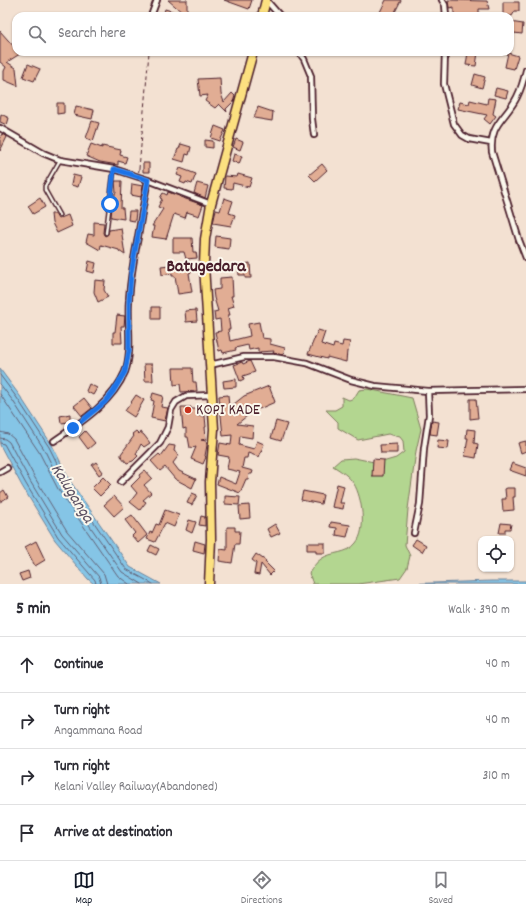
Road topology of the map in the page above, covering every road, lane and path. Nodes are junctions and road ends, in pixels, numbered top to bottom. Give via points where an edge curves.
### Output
1 (157, 0) edge
2 (266, 0) edge
3 (442, 0) edge
4 (152, 12) edge
5 (263, 12) edge
6 (276, 12) edge
7 (445, 12) edge
8 (149, 56) edge
9 (252, 56) edge
10 (302, 56) edge
11 (445, 56) edge
12 (526, 70) edge
13 (0, 128) edge
14 (314, 135) dead end
15 (491, 143) junction
16 (60, 160) junction
17 (114, 169) junction
18 (138, 179) dead end
19 (148, 180) junction
20 (211, 204) junction
21 (59, 215) dead end
22 (106, 233) dead end
23 (526, 258) edge
24 (210, 365) junction
25 (526, 389) edge
26 (428, 392) junction
27 (212, 395) junction
28 (54, 441) dead end
29 (7, 468) dead end
30 (0, 472) edge
31 (121, 482) dead end
32 (414, 533) dead end
33 (209, 584) edge

1 - 4 street
2 - 5 highway
2 - 6 street
3 - 7 street
8 - 18 path, bridge
9 - 20 highway
10 - 14 street via 311,76
11 - 15 street via 444,84 454,124 462,135 469,139
12 - 15 street via 517,97 493,132
13 - 16 street
15 - 23 street
16 - 17 street
16 - 21 lane via 45,186
17 - 19 street
17 - 22 lane
19 - 20 street
19 - 28 street via 131,274 129,351 125,372 105,402
20 - 24 highway via 204,239
24 - 26 street via 244,357 274,357 307,363 351,380 375,386
24 - 27 highway
25 - 26 street
26 - 32 street via 429,414 420,504
27 - 31 street via 186,396 176,402 160,443
27 - 33 highway via 214,429 210,482
29 - 30 street

